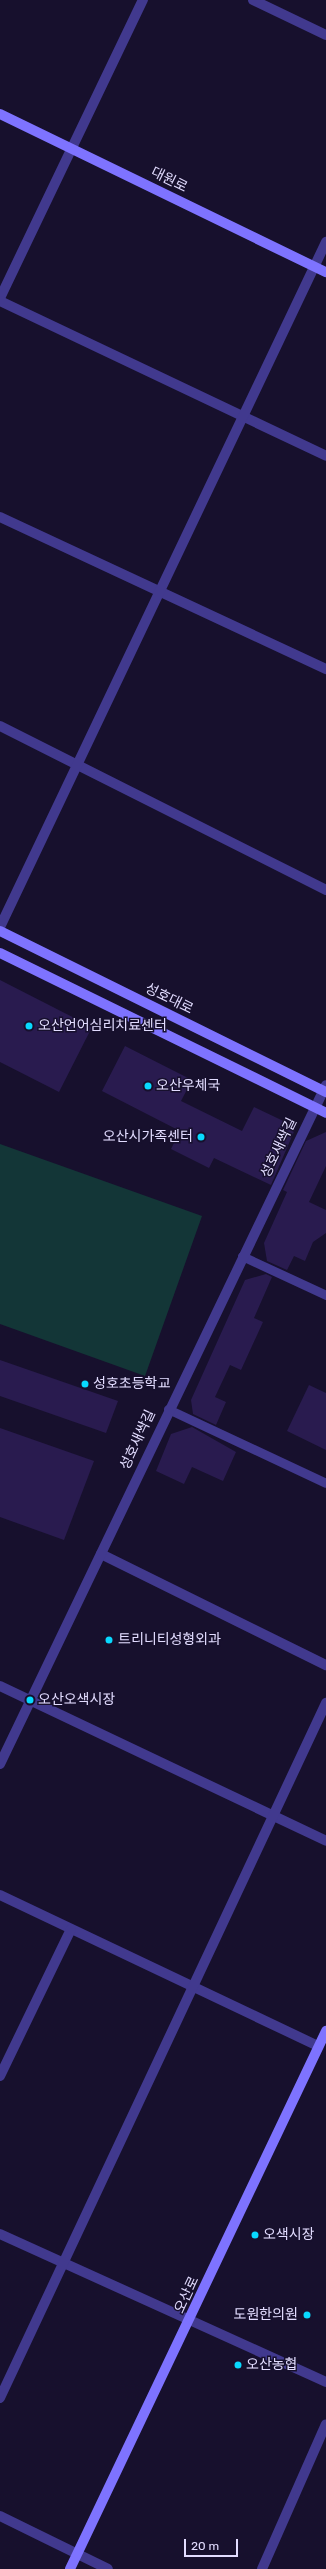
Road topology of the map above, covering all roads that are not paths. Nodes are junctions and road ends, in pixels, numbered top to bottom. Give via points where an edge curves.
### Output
1 (143, 0) edge
2 (253, 0) edge
3 (326, 35) edge
4 (0, 114) edge
5 (72, 148) junction
6 (326, 242) edge
7 (315, 266) junction
8 (326, 272) edge
9 (0, 300) edge
10 (244, 417) junction
11 (326, 456) edge
12 (0, 517) edge
13 (161, 590) junction
14 (326, 669) edge
15 (0, 726) edge
16 (77, 764) junction
17 (326, 890) edge
18 (0, 926) edge
19 (0, 931) edge
20 (0, 953) edge
21 (325, 1089) edge
22 (315, 1107) junction
23 (326, 1113) edge
24 (242, 1256) junction
25 (326, 1295) edge
26 (168, 1409) junction
27 (326, 1483) edge
28 (101, 1554) junction
29 (326, 1665) edge
30 (0, 1686) edge
31 (30, 1700) junction
32 (326, 1703) edge
33 (0, 1764) edge
34 (272, 1815) junction
35 (326, 1841) edge
36 (0, 1895) edge
37 (71, 1929) junction
38 (193, 1986) junction
39 (326, 2031) edge
40 (318, 2046) junction
41 (0, 2076) edge
42 (0, 2234) edge
43 (65, 2265) junction
44 (190, 2322) junction
45 (326, 2382) edge
46 (0, 2398) edge
47 (326, 2424) edge
48 (0, 2516) edge
49 (76, 2554) junction
50 (70, 2569) edge
51 (108, 2569) edge
52 (262, 2569) edge

1 - 5 street
2 - 3 street
4 - 5 street, 대원로
5 - 7 street, 대원로
5 - 9 street
6 - 7 street
7 - 8 street, 대원로
7 - 10 street
9 - 10 street
10 - 11 street
10 - 13 street
12 - 13 street
13 - 14 street
13 - 16 street
15 - 16 street
16 - 17 street
16 - 18 street
19 - 21 street, 성호대로
20 - 22 street
21 - 22 street, 성호새싹길
22 - 23 street
22 - 24 street, 성호새싹길
24 - 25 lane
24 - 26 street, 성호새싹길
26 - 27 lane
26 - 28 street, 성호새싹길
28 - 29 street
28 - 31 street, 성호새싹길
30 - 31 street
31 - 33 street, 성호새싹길
31 - 34 street
32 - 34 street
34 - 35 street
34 - 38 street
36 - 37 street
37 - 38 street
37 - 41 street
38 - 40 street
38 - 43 street
39 - 40 street, 오산로
40 - 44 street, 오산로
42 - 43 street
43 - 44 street
43 - 46 street
44 - 45 street
44 - 49 street, 오산로
47 - 52 street
48 - 49 street
49 - 50 street, 오산로
49 - 51 street

